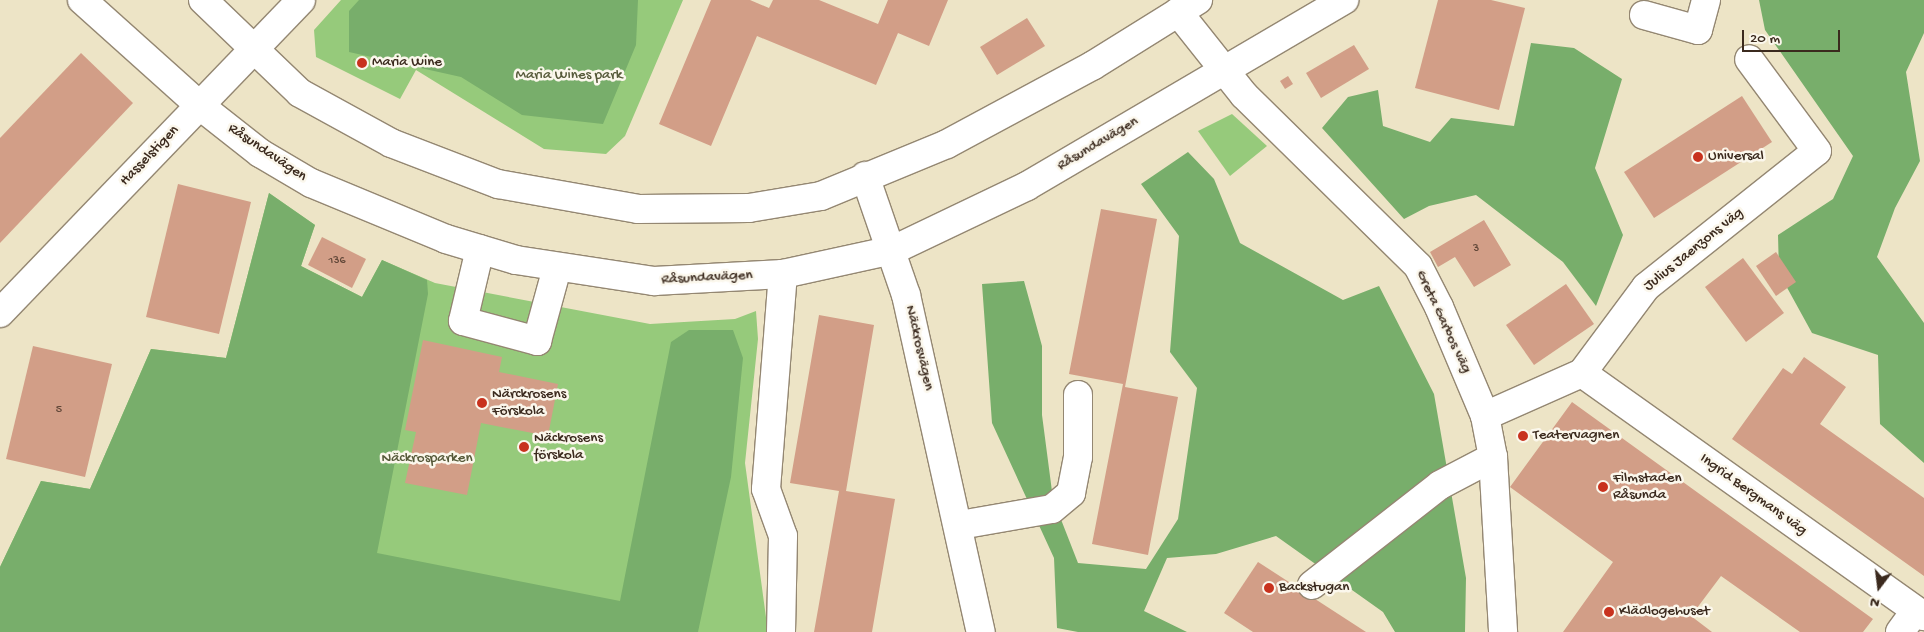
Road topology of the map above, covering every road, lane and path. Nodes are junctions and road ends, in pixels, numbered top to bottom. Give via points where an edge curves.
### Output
1 (82, 0) edge
2 (203, 0) edge
3 (301, 0) edge
4 (1344, 0) edge
5 (1706, 0) edge
6 (1188, 6) edge
7 (1644, 15) dead end
8 (255, 50) junction
9 (1749, 59) dead end
10 (1223, 69) junction
11 (199, 105) junction
12 (865, 176) junction
13 (480, 250) junction
14 (894, 250) junction
15 (557, 268) junction
16 (783, 274) junction
17 (0, 313) edge
18 (1582, 373) junction
19 (1078, 395) dead end
20 (1485, 416) junction
21 (1493, 457) junction
22 (960, 524) junction
23 (1312, 585) dead end
24 (1913, 620) edge
25 (781, 632) edge
26 (981, 632) edge
27 (1503, 632) edge

1 - 11 street, Råsundavägen
2 - 8 street
3 - 8 street, Hasselstigen
4 - 10 street, Råsundavägen
5 - 7 street via 1698,30
6 - 10 street, Greta Garbos väg
6 - 12 street via 1092,66 947,144
8 - 11 street, Hasselstigen
8 - 12 street via 315,104 391,144 498,184 555,198 638,210 749,208 822,196
9 - 18 street, Julius Jaenzons väg via 1818,151 1646,287
10 - 14 street, Råsundavägen via 1027,186
10 - 20 street, Greta Garbos väg via 1418,266
11 - 13 street, Råsundavägen via 260,153 310,183
11 - 17 street, Hasselstigen
12 - 14 street, Näckrosvägen
13 - 15 street, Råsundavägen
13 - 15 street via 463,322 537,341
14 - 16 street, Råsundavägen
14 - 22 street, Näckrosvägen
15 - 16 street, Råsundavägen via 654,281
16 - 25 street via 766,489 782,536
18 - 20 street, Julius Jaenzons väg
18 - 24 street, Ingrid Bergmans väg
19 - 22 street via 1078,457 1071,493 1052,509
20 - 21 street, Greta Garbos väg
21 - 23 street via 1440,485
21 - 27 street, Greta Garbos väg
22 - 26 street, Näckrosvägen

